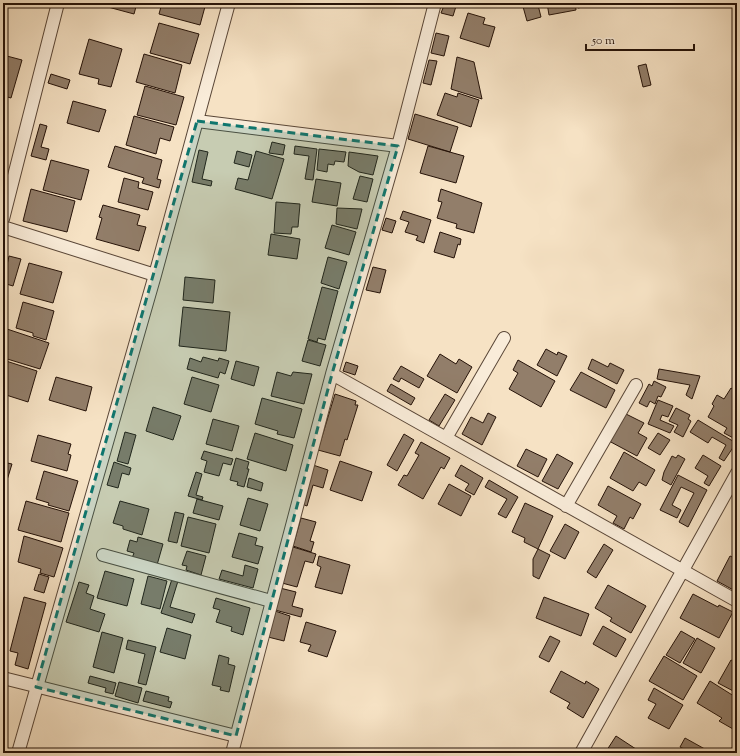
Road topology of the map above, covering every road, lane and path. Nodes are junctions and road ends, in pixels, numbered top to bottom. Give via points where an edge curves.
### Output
1 (58, 3) edge
2 (229, 3) edge
3 (435, 3) edge
4 (197, 121) junction
5 (398, 146) junction
6 (3, 219) edge
7 (3, 227) edge
8 (155, 274) junction
9 (504, 338) dead end
10 (332, 374) junction
11 (636, 385) dead end
12 (446, 438) junction
13 (737, 473) edge
14 (566, 506) junction
15 (103, 555) dead end
16 (682, 571) junction
17 (272, 600) junction
18 (737, 601) edge
19 (3, 678) edge
20 (36, 687) junction
21 (236, 736) junction
22 (18, 753) edge
23 (232, 753) edge
24 (581, 753) edge

1 - 6 street
2 - 4 street
3 - 5 street
4 - 5 street
4 - 8 street
5 - 10 street
7 - 8 street
8 - 20 street
9 - 12 street
10 - 12 street
10 - 17 street
11 - 14 street
12 - 14 street
13 - 16 street
14 - 16 street
15 - 17 street
16 - 18 street
16 - 24 street
17 - 21 street
19 - 20 street
20 - 21 street
20 - 22 street
21 - 23 street

